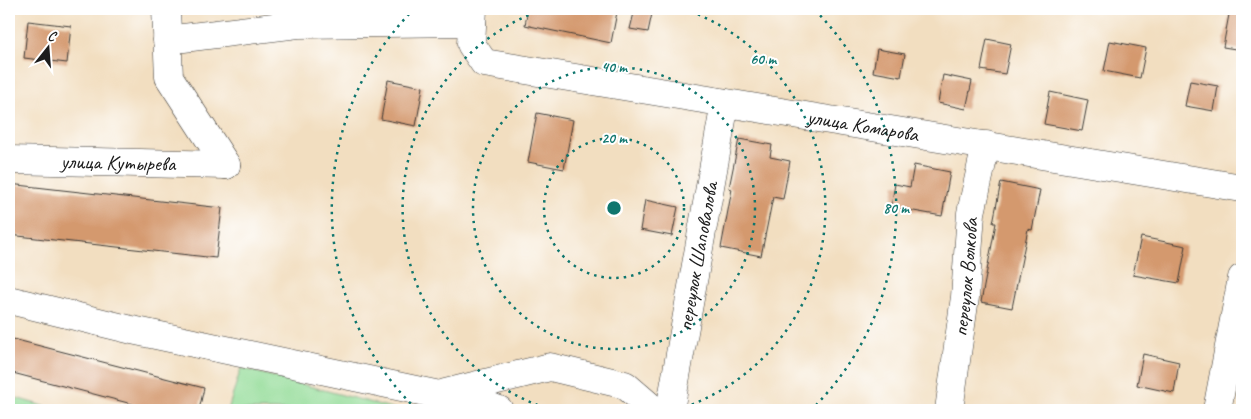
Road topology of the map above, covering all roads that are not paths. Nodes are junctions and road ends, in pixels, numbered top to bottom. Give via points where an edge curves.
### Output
1 (166, 9) edge
2 (473, 15) edge
3 (300, 16) edge
4 (167, 40) junction
5 (725, 103) junction
6 (986, 146) junction
7 (9, 160) edge
8 (1242, 188) edge
9 (1242, 278) edge
10 (9, 300) edge
11 (439, 394) junction
12 (498, 410) edge
13 (654, 410) edge
14 (670, 410) edge
15 (949, 410) edge
16 (1217, 410) edge

1 - 4 street
2 - 3 street
2 - 5 street, улица Комарова via 471,44 484,62
3 - 4 street
4 - 7 street, улица Кутырева via 168,77 226,165
5 - 6 street, улица Комарова
5 - 14 street, переулок Шаповалова
6 - 8 street, улица Комарова
6 - 15 street, переулок Волкова via 971,213 965,297
9 - 16 street
10 - 11 street via 132,330
11 - 12 street
11 - 13 street via 550,367 625,385

